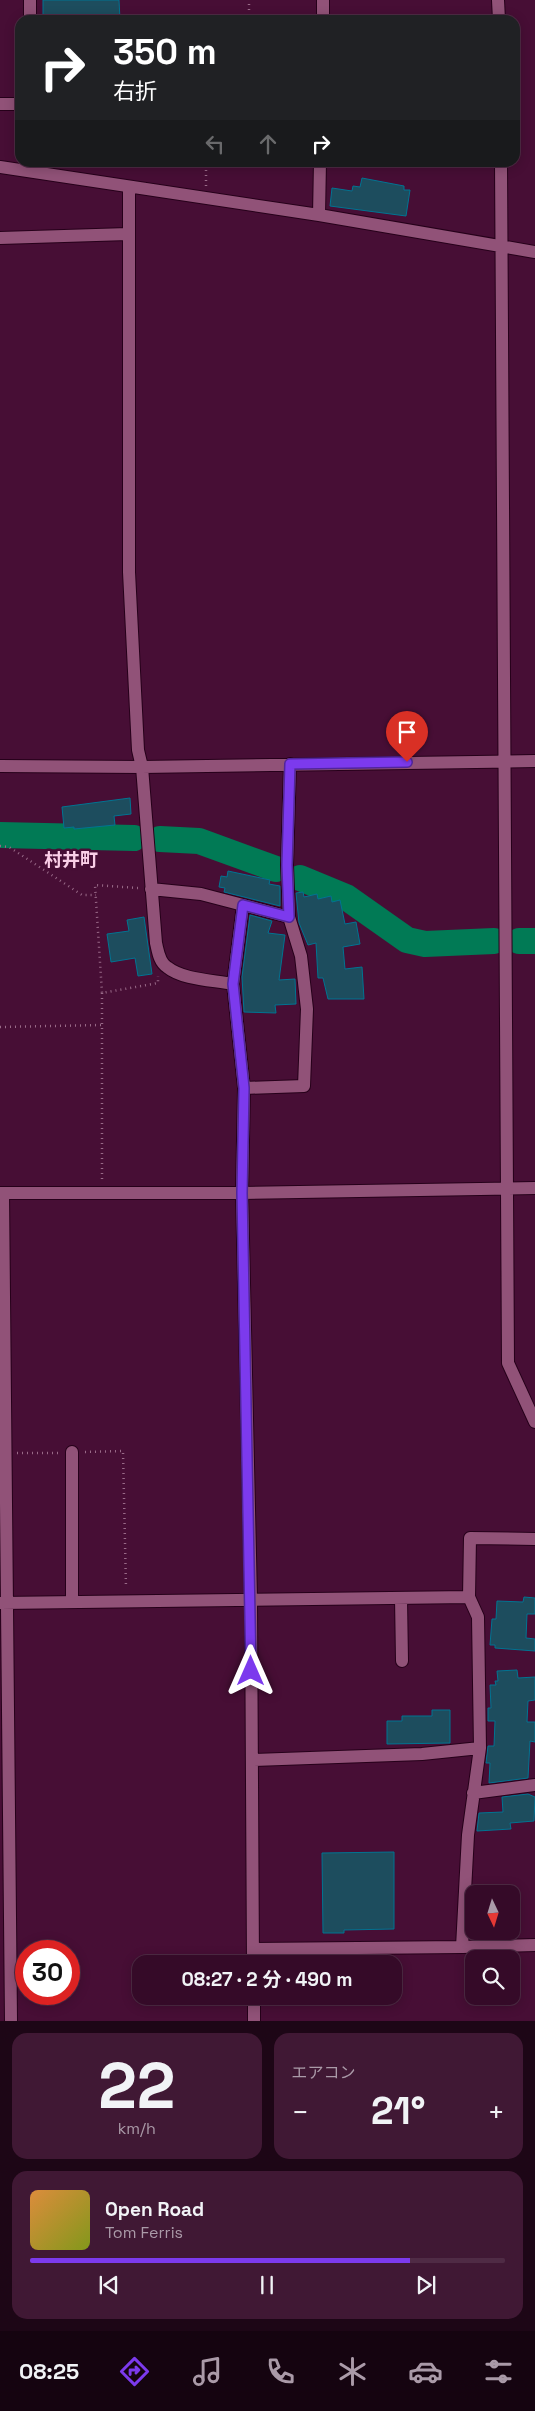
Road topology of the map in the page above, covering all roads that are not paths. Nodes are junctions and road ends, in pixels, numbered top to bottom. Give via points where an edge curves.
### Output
1 (30, 0) edge
2 (323, 0) edge
3 (498, 0) edge
4 (30, 15) edge
5 (323, 15) edge
6 (499, 15) edge
7 (0, 104) edge
8 (15, 104) edge
9 (0, 167) edge
10 (30, 167) edge
11 (320, 167) edge
12 (501, 167) edge
13 (129, 186) junction
14 (319, 215) junction
15 (128, 234) junction
16 (0, 238) edge
17 (502, 247) junction
18 (535, 252) edge
19 (535, 760) edge
20 (505, 761) junction
21 (290, 764) junction
22 (0, 766) edge
23 (142, 767) junction
24 (151, 889) junction
25 (243, 905) junction
26 (289, 917) junction
27 (233, 984) junction
28 (244, 1088) junction
29 (509, 1188) junction
30 (535, 1188) edge
31 (2, 1193) edge
32 (242, 1193) junction
33 (535, 1422) edge
34 (72, 1452) road end
35 (535, 1539) edge
36 (469, 1597) junction
37 (401, 1598) junction
38 (251, 1600) junction
39 (72, 1602) junction
40 (4, 1603) edge
41 (402, 1662) dead end
42 (480, 1748) junction
43 (252, 1760) junction
44 (535, 1785) edge
45 (473, 1792) junction
46 (535, 1945) edge
47 (462, 1947) junction
48 (253, 1949) junction
49 (253, 1955) edge
50 (254, 2005) edge
51 (11, 2021) edge
52 (254, 2021) edge

1 - 4 street
2 - 5 street
3 - 6 street
7 - 8 street
9 - 10 street
10 - 13 street
11 - 14 street
12 - 17 street
13 - 14 street
13 - 15 street
14 - 17 street
15 - 16 street
15 - 23 street via 129,572 138,750
17 - 18 street
17 - 20 street
19 - 20 street
20 - 21 street
20 - 29 street
21 - 23 street
21 - 26 street
22 - 23 street
23 - 24 street
24 - 25 street via 201,894
24 - 27 street via 159,957 167,967 185,975
25 - 26 street
25 - 27 street
26 - 28 street via 301,956 307,1009 304,1086
27 - 28 street
28 - 32 street
29 - 30 street
29 - 32 street
29 - 33 street via 508,1363
31 - 32 street
31 - 40 street via 7,1453
32 - 38 street
34 - 39 street
35 - 36 street via 470,1538
36 - 37 street
36 - 42 street via 478,1617
37 - 38 street
37 - 41 street
38 - 39 street
38 - 43 street
39 - 40 street
40 - 51 street
42 - 43 street via 422,1754
42 - 45 street
43 - 48 street
44 - 45 street
45 - 47 street
46 - 47 street
47 - 48 street
48 - 49 street
50 - 52 street

